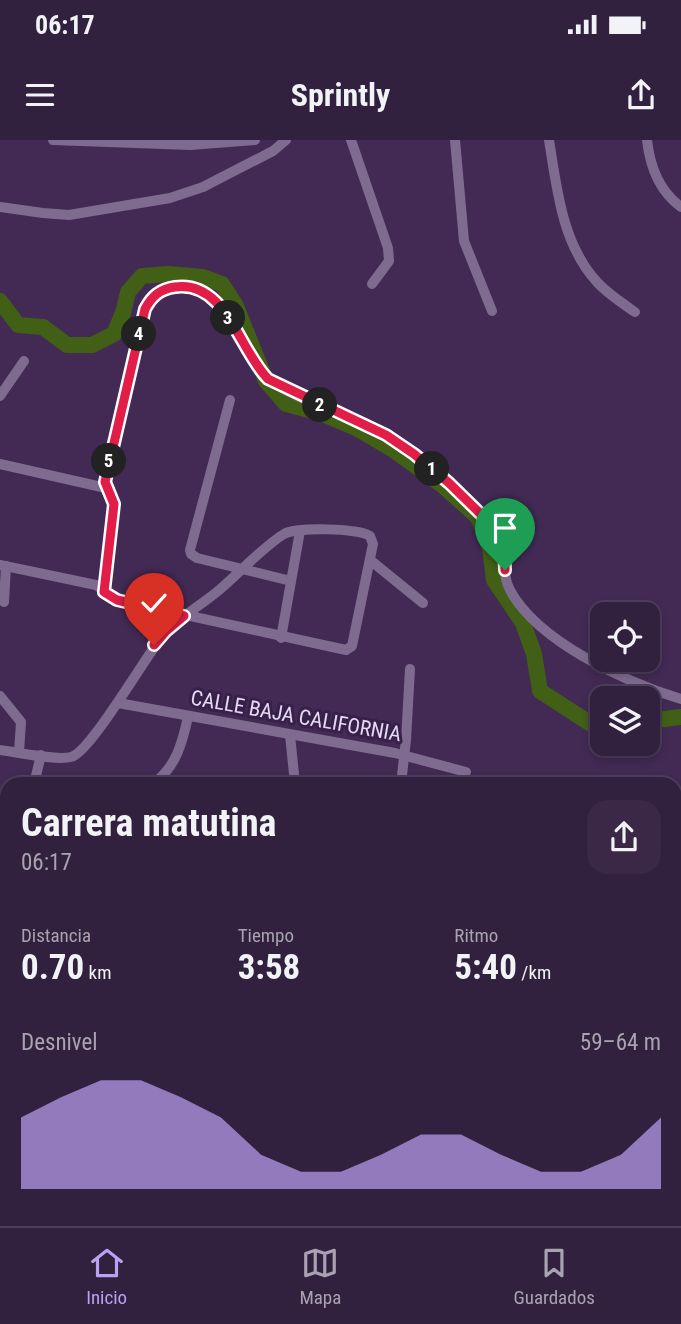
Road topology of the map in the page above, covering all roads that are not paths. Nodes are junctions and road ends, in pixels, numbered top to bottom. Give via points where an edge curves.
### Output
1 (58, 140) edge
2 (256, 140) edge
3 (286, 140) edge
4 (351, 140) edge
5 (455, 140) edge
6 (549, 140) edge
7 (647, 140) edge
8 (0, 206) edge
9 (681, 207) edge
10 (372, 284) dead end
11 (492, 311) dead end
12 (635, 312) dead end
13 (24, 361) dead end
14 (0, 396) edge
15 (230, 400) dead end
16 (0, 464) edge
17 (106, 488) junction
18 (300, 531) junction
19 (370, 559) junction
20 (3, 565) edge
21 (242, 570) junction
22 (291, 581) junction
23 (104, 592) junction
24 (4, 602) dead end
25 (423, 603) dead end
26 (184, 616) junction
27 (281, 638) junction
28 (410, 669) dead end
29 (0, 696) edge
30 (681, 699) edge
31 (118, 704) junction
32 (188, 717) junction
33 (290, 736) junction
34 (0, 750) edge
35 (19, 752) junction
36 (41, 755) junction
37 (405, 755) junction
38 (466, 772) dead end
39 (36, 777) edge
40 (160, 777) edge
41 (294, 777) edge
42 (402, 777) edge

1 - 2 street via 190,145
3 - 8 street via 203,187 170,198 69,215
4 - 10 street via 388,248 389,261
5 - 11 street via 464,241
6 - 12 street via 563,217 578,255 597,282
7 - 9 street via 659,182
13 - 14 street
15 - 21 street via 190,550 193,557
16 - 17 street
17 - 23 street via 114,504
17 - 30 street via 150,300 166,289 189,287 222,307 268,379 400,444 493,525 504,544 506,583 532,621 615,674
18 - 19 street via 366,532 373,544
18 - 21 street via 285,533
18 - 22 street
19 - 25 street
19 - 27 street via 350,649
20 - 23 street via 96,585
20 - 24 street
21 - 22 street
21 - 26 street
22 - 27 street
23 - 26 street via 117,600
26 - 27 street
26 - 31 street via 154,645
28 - 37 street
29 - 35 street via 21,722
31 - 32 street, CALLE BAJA CALIFORNIA
31 - 36 street via 77,754
32 - 33 street, CALLE BAJA CALIFORNIA
32 - 40 street via 176,758
33 - 37 street, CALLE BAJA CALIFORNIA
33 - 41 street
34 - 35 street
35 - 36 street
36 - 39 street
37 - 38 street, CALLE BAJA CALIFORNIA
37 - 42 street

